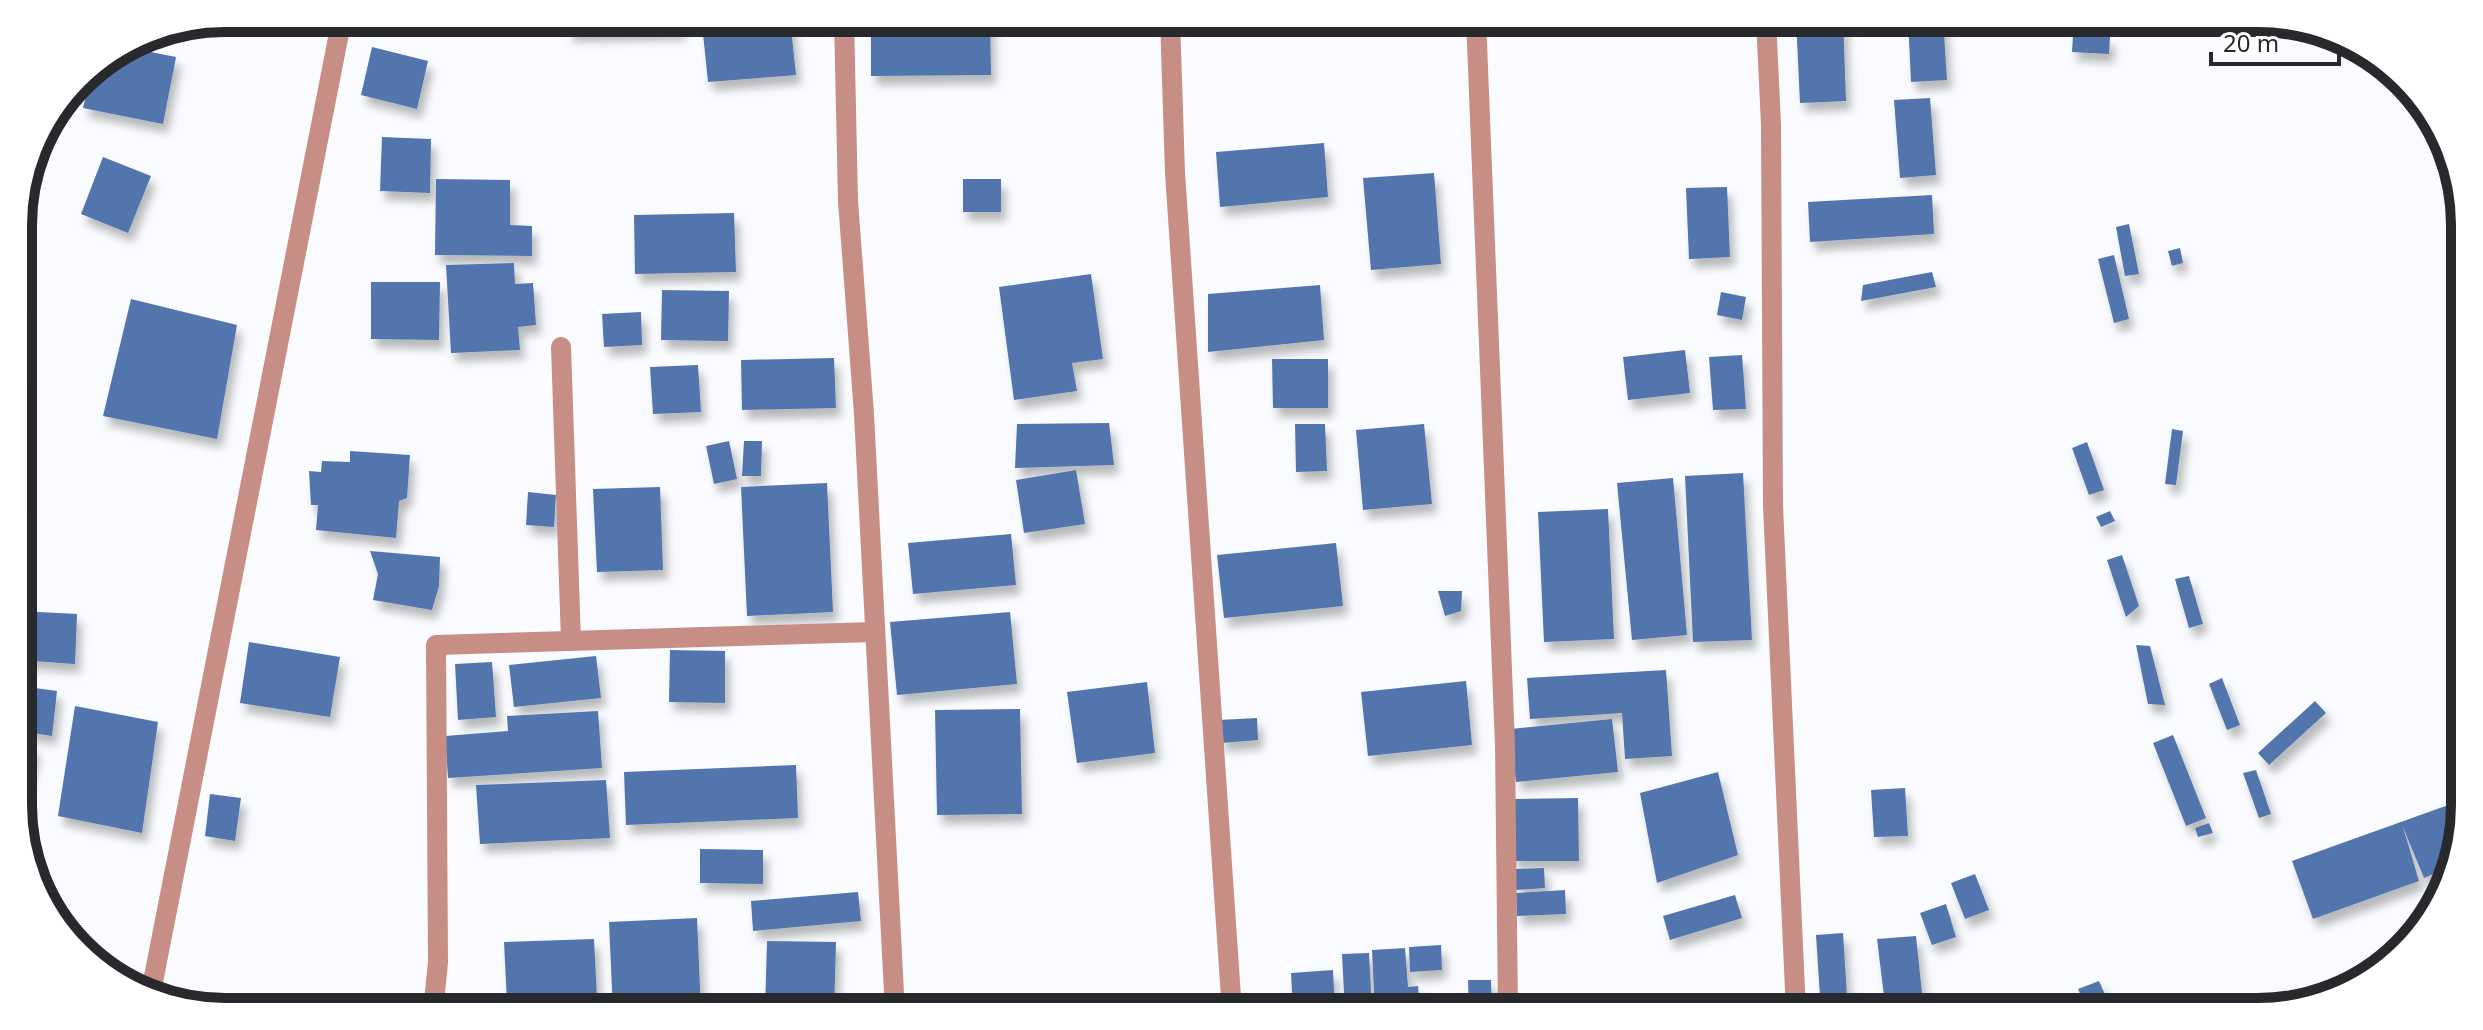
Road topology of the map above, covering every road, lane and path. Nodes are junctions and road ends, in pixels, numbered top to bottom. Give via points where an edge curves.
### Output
1 (339, 32) edge
2 (844, 32) edge
3 (1170, 32) edge
4 (1477, 32) edge
5 (1767, 32) edge
6 (561, 347) dead end
7 (875, 632) junction
8 (571, 641) junction
9 (153, 984) edge
10 (434, 998) edge
11 (894, 998) edge
12 (1231, 998) edge
13 (1508, 998) edge
14 (1795, 998) edge

1 - 9 street
2 - 7 street via 848,201
3 - 12 street via 1175,173
4 - 13 street via 1505,745
5 - 14 street via 1773,506
6 - 8 street
7 - 8 street
7 - 11 street
8 - 10 street via 436,645

